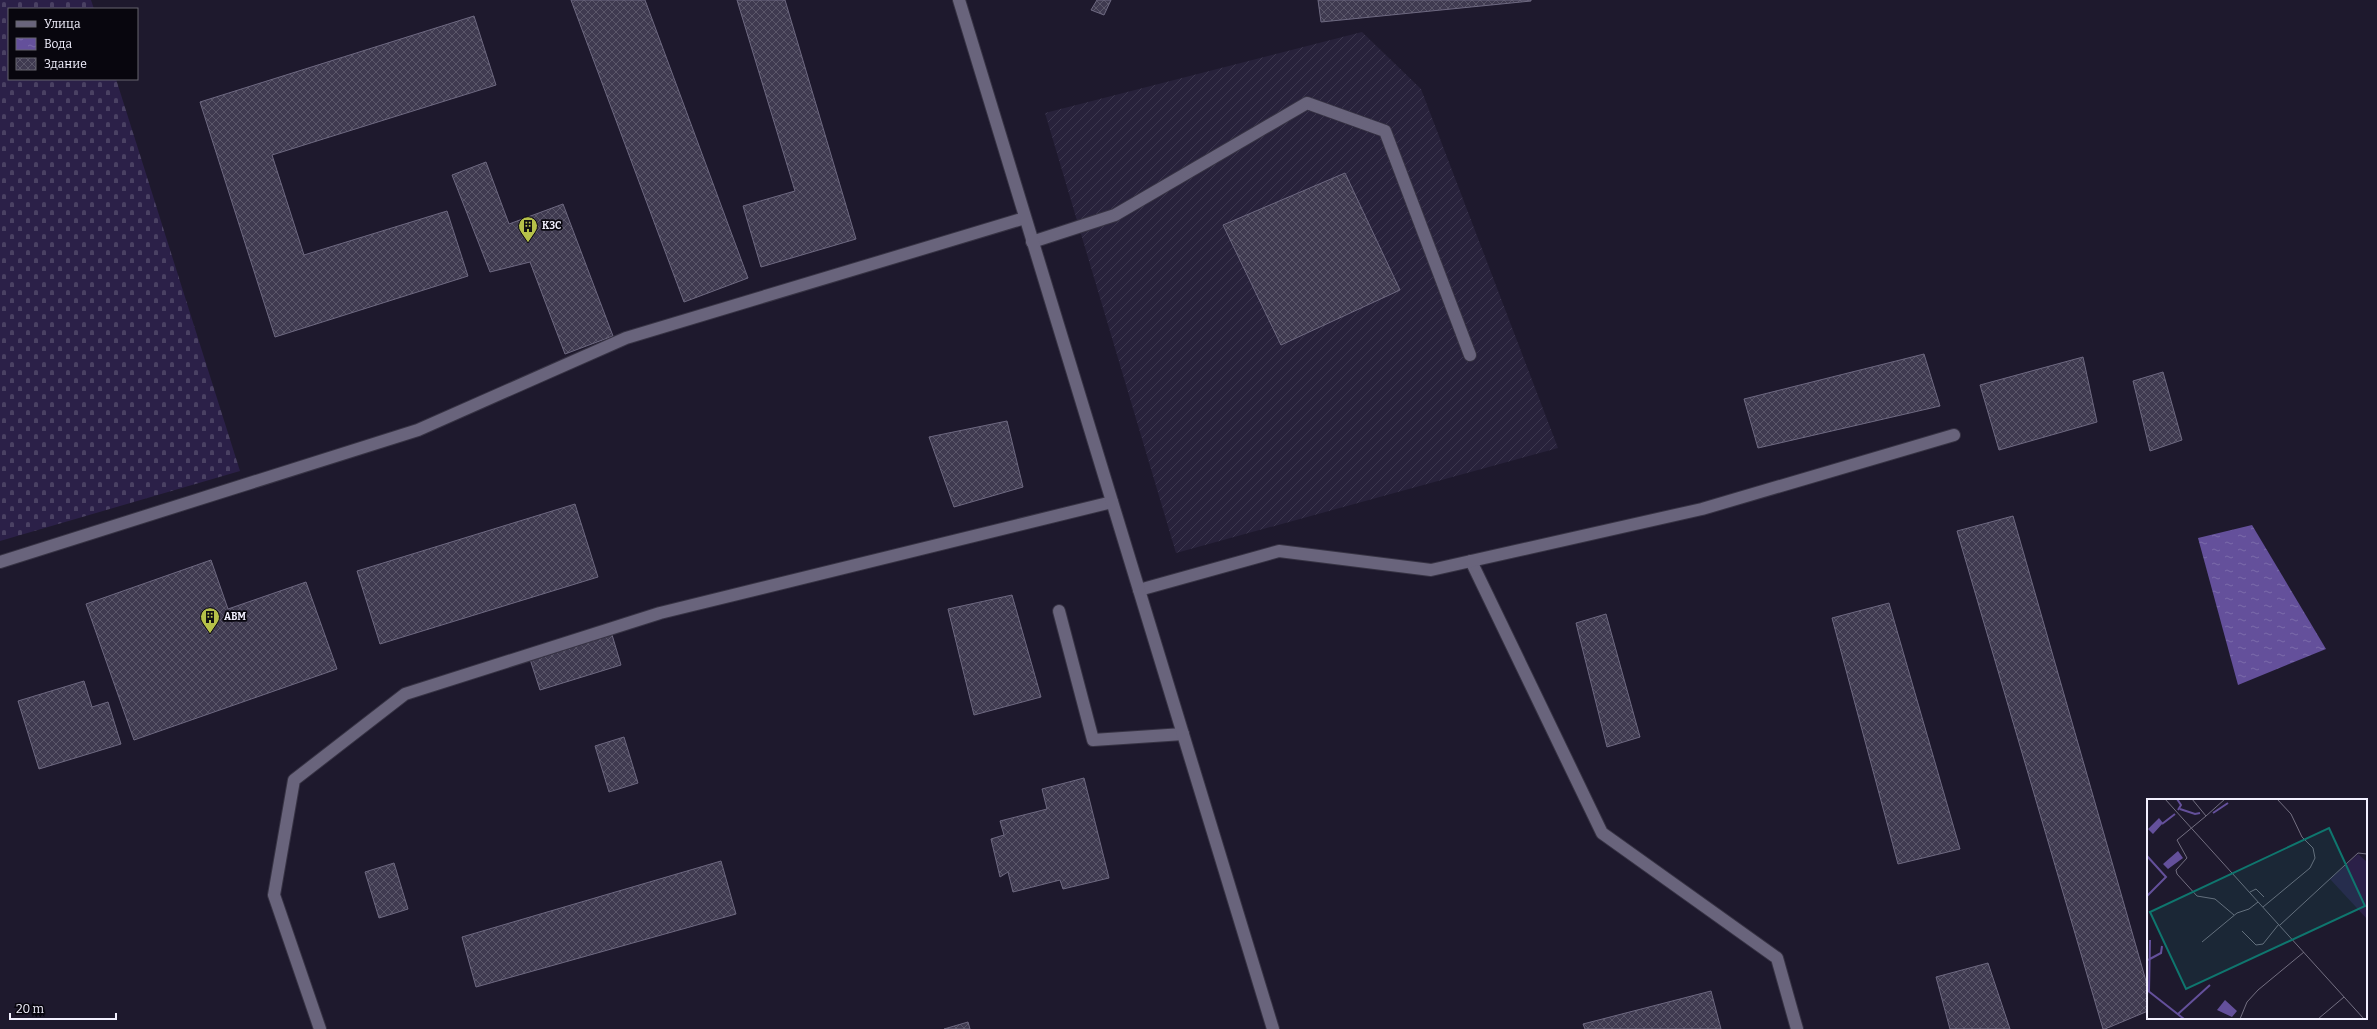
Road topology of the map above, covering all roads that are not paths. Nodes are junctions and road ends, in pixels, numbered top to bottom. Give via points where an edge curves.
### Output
1 (960, 0) edge
2 (1024, 218) junction
3 (1032, 242) junction
4 (1470, 355) dead end
5 (1954, 435) dead end
6 (1112, 502) junction
7 (1471, 561) junction
8 (0, 562) edge
9 (1139, 590) junction
10 (1059, 611) dead end
11 (1183, 734) junction
12 (320, 1029) edge
13 (1273, 1029) edge
14 (1797, 1029) edge

1 - 2 street
2 - 3 street
2 - 8 street via 626,338 418,430
3 - 4 street via 1115,215 1307,103 1385,131
3 - 6 street
5 - 7 street via 1702,509
6 - 9 street
6 - 12 street via 660,613 405,694 294,780 274,895
7 - 9 street via 1431,570 1279,551
7 - 14 street via 1602,833 1777,958
9 - 11 street
10 - 11 street via 1093,740
11 - 13 street

